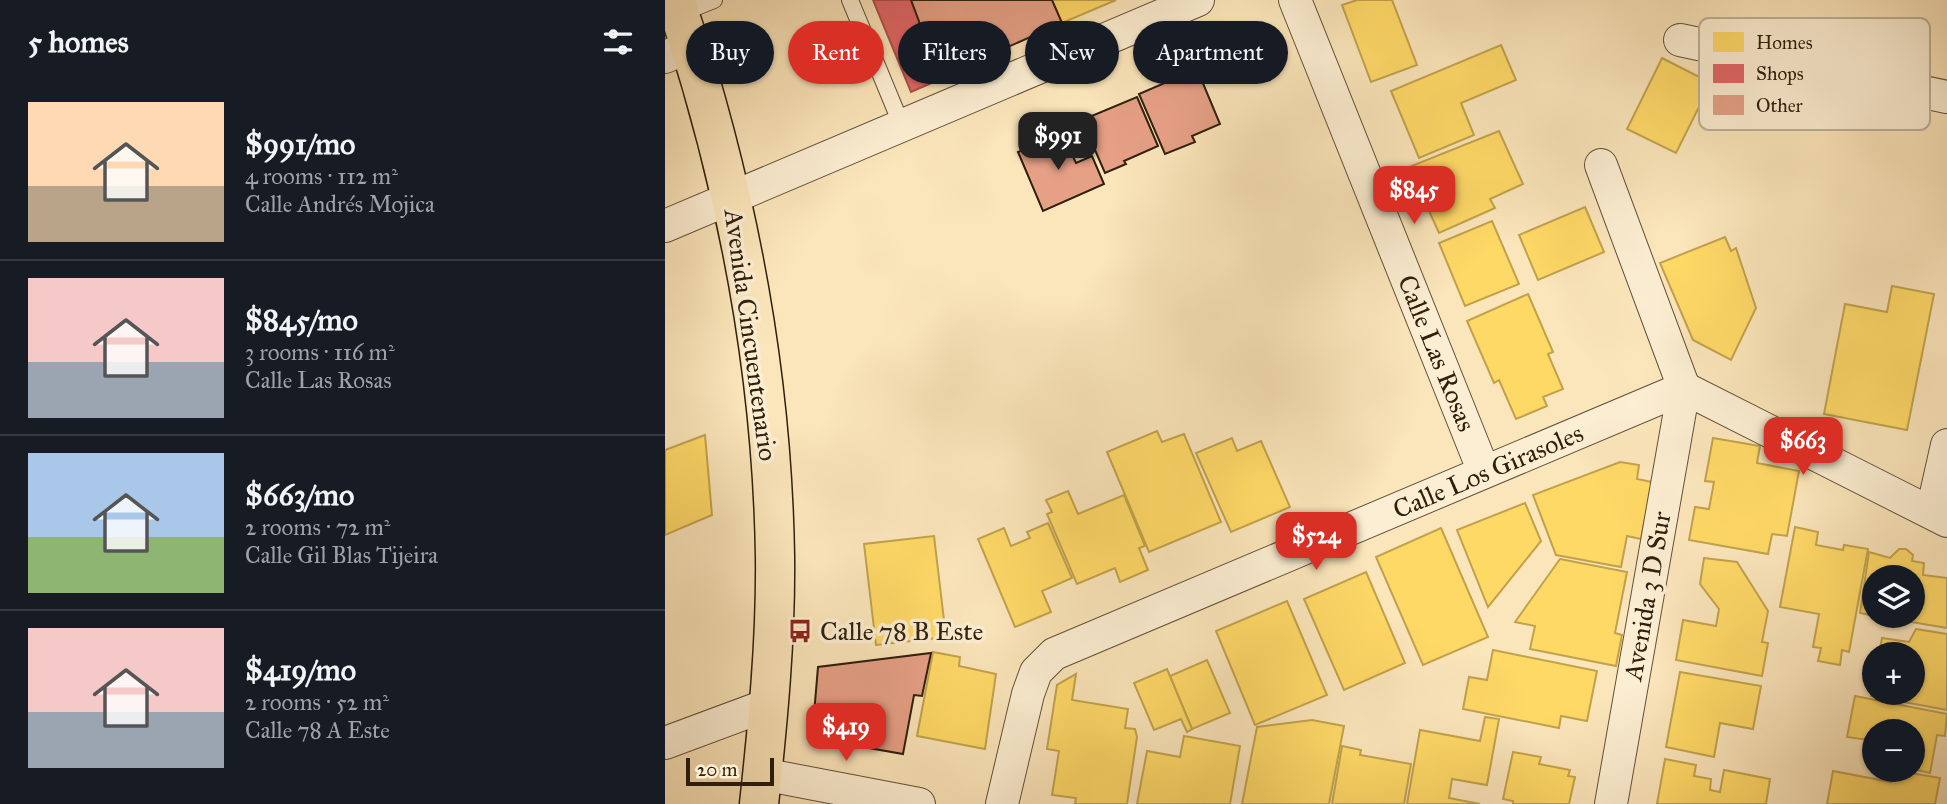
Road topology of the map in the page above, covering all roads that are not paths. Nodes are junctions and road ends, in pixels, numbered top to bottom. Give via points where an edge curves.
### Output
1 (850, 0) edge
2 (1199, 0) edge
3 (1296, 0) edge
4 (684, 23) edge
5 (1680, 40) dead end
6 (1699, 44) edge
7 (902, 126) junction
8 (1601, 165) dead end
9 (732, 199) junction
10 (665, 226) edge
11 (1684, 388) junction
12 (1947, 445) edge
13 (1485, 472) junction
14 (1940, 517) edge
15 (770, 704) junction
16 (665, 743) edge
17 (761, 789) edge
18 (919, 804) edge
19 (1002, 804) edge
20 (1611, 804) edge

1 - 7 lane
2 - 7 street
3 - 13 street, Calle Las Rosas
4 - 9 main road, Avenida Cincuentenario
5 - 6 street
7 - 9 street
8 - 11 street
9 - 10 street
9 - 15 main road, Avenida Cincuentenario via 766,410 775,556
11 - 13 street, Calle Los Girasoles
11 - 14 street
11 - 20 street, Avenida 3 D Sur
12 - 14 street
13 - 19 street, Calle Los Girasoles via 1054,654 1036,672 1028,694
15 - 16 street
15 - 17 main road, Avenida Cincuentenario
17 - 18 street

